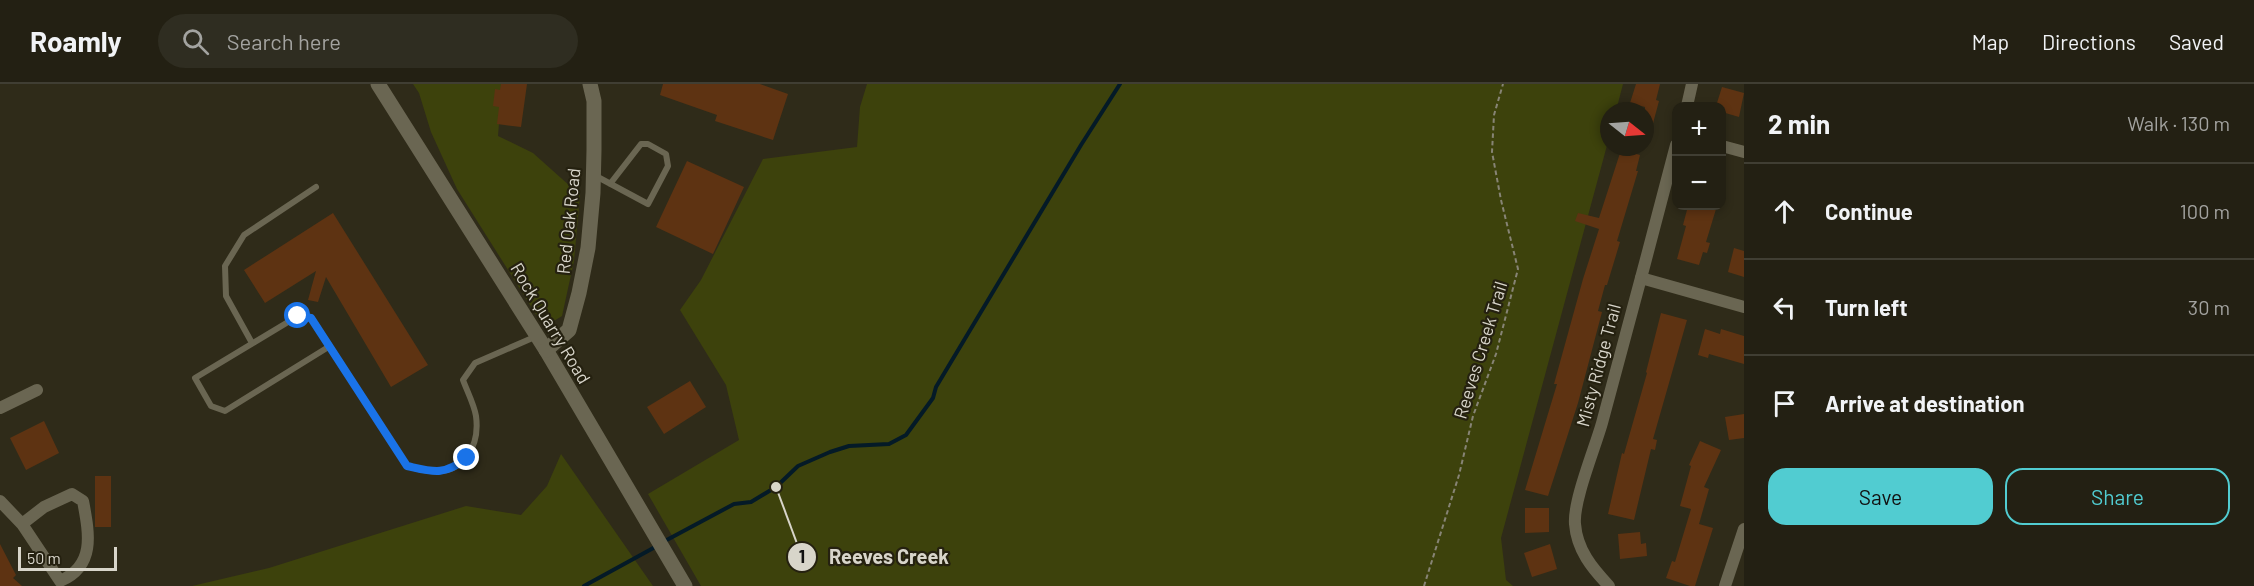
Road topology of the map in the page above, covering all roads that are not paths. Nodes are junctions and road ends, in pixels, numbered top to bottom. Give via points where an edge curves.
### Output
1 (378, 84) edge
2 (590, 84) edge
3 (1692, 84) edge
4 (1688, 102) edge
5 (1726, 147) edge
6 (1744, 152) edge
7 (1674, 156) edge
8 (593, 174) junction
9 (610, 184) junction
10 (316, 187) dead end
11 (1641, 278) junction
12 (1744, 307) edge
13 (537, 336) junction
14 (252, 343) junction
15 (330, 346) junction
16 (546, 350) junction
17 (37, 390) dead end
18 (0, 408) edge
19 (0, 501) edge
20 (22, 524) junction
21 (1744, 529) edge
22 (685, 586) edge
23 (1609, 586) edge
24 (1725, 586) edge

1 - 13 street, Rock Quarry Road
2 - 8 street, Red Oak Road via 594,101
3 - 4 street
5 - 6 street
7 - 11 street, Misty Ridge Trail
8 - 9 lane
8 - 16 street, Red Oak Road via 588,248 579,293 569,330
9 - 9 lane via 648,204 668,166 666,154 641,144
10 - 14 lane via 244,235 225,266 226,296
11 - 12 street
11 - 23 street, Misty Ridge Trail via 1574,521 1576,539 1589,564
13 - 15 lane via 475,363 463,380 476,414 477,438 467,458 452,470 432,472 407,466
13 - 16 street, Rock Quarry Road
14 - 15 lane via 298,316 311,318
14 - 15 lane via 195,378 211,406 225,411
16 - 22 street, Rock Quarry Road
17 - 18 street
19 - 20 street
20 - 20 street via 60,581 82,565 87,552 83,501 72,494 44,507
21 - 24 street

